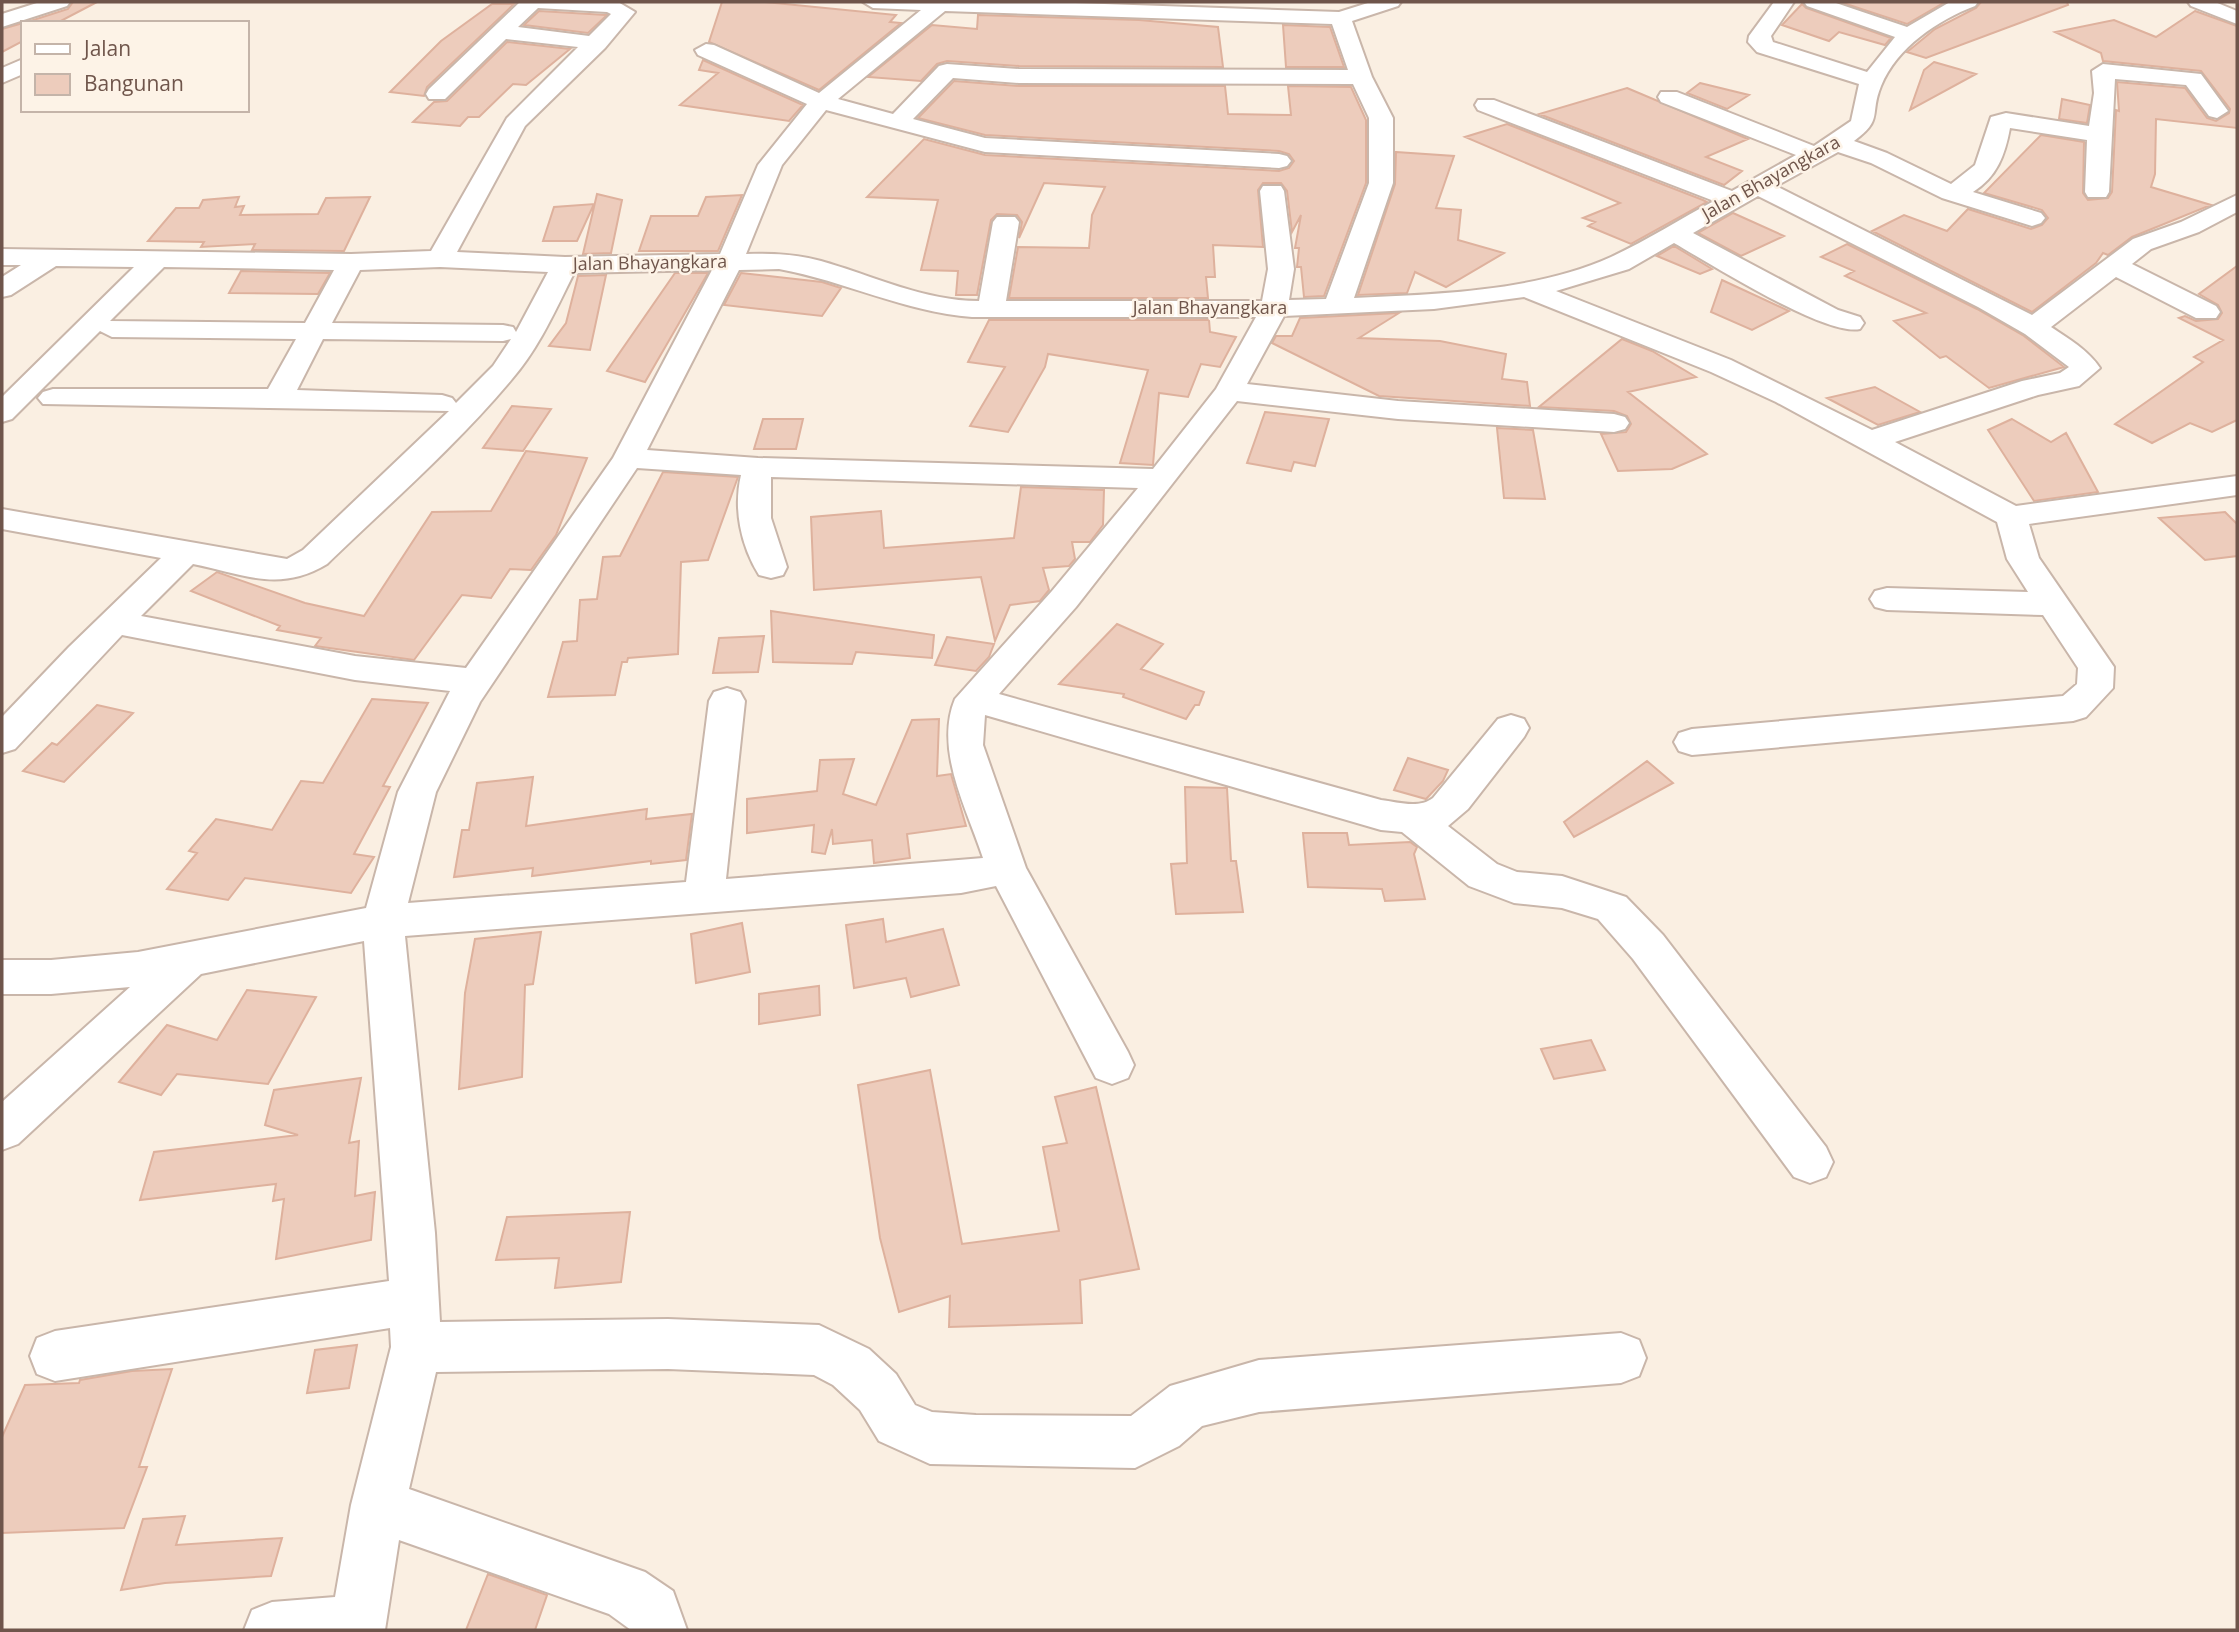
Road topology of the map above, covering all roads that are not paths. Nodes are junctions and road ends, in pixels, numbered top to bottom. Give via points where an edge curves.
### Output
1 (60, 2) edge
2 (532, 2) edge
3 (540, 2) edge
4 (873, 2) edge
5 (1391, 2) edge
6 (1784, 2) edge
7 (1814, 2) edge
8 (1968, 2) edge
9 (2198, 2) edge
10 (610, 4) edge
11 (941, 4) edge
12 (2237, 18) edge
13 (1340, 19) junction
14 (2, 21) edge
15 (502, 32) junction
16 (1909, 34) junction
17 (597, 43) junction
18 (706, 50) dead end
19 (21, 67) edge
20 (2, 76) edge
21 (1361, 77) junction
22 (1872, 81) junction
23 (438, 94) dead end
24 (1669, 97) dead end
25 (821, 102) junction
26 (1486, 105) dead end
27 (2217, 111) dead end
28 (897, 123) junction
29 (2099, 135) junction
30 (1825, 148) junction
31 (1279, 161) dead end
32 (1757, 186) junction
33 (1272, 191) dead end
34 (2097, 192) dead end
35 (1951, 193) junction
36 (1732, 199) junction
37 (2237, 202) edge
38 (2032, 218) dead end
39 (1006, 222) dead end
40 (1674, 233) junction
41 (2, 257) edge
42 (50, 258) junction
43 (157, 259) junction
44 (440, 259) junction
45 (730, 261) junction
46 (351, 262) junction
47 (565, 265) junction
48 (2116, 266) junction
49 (2, 289) edge
50 (1530, 290) junction
51 (1337, 307) junction
52 (991, 309) junction
53 (1273, 309) junction
54 (2206, 312) dead end
55 (1850, 323) dead end
56 (2034, 327) junction
57 (112, 329) dead end
58 (317, 331) junction
59 (503, 333) dead end
60 (1228, 391) junction
61 (53, 398) dead end
62 (278, 398) junction
63 (442, 404) dead end
64 (2, 413) edge
65 (1614, 423) dead end
66 (1871, 440) junction
67 (628, 458) junction
68 (758, 467) junction
69 (1163, 479) junction
70 (2230, 494) edge
71 (2011, 517) junction
72 (2, 519) edge
73 (186, 552) junction
74 (771, 567) dead end
75 (1887, 599) dead end
76 (2055, 604) junction
77 (115, 622) junction
78 (475, 682) junction
79 (973, 699) junction
80 (727, 701) dead end
81 (1511, 728) dead end
82 (2, 740) edge
83 (1692, 742) dead end
84 (1412, 819) junction
85 (1007, 869) junction
86 (704, 896) junction
87 (383, 921) junction
88 (192, 956) junction
89 (2, 976) edge
90 (1112, 1065) dead end
91 (2, 1130) edge
92 (1810, 1161) dead end
93 (415, 1324) junction
94 (55, 1356) dead end
95 (1621, 1359) dead end
96 (378, 1505) junction
97 (358, 1627) edge
98 (272, 1630) edge
99 (659, 1630) edge

1 - 14 street
2 - 15 street
3 - 10 street
4 - 11 street
5 - 13 street
6 - 22 street via 1759,42
7 - 16 street
8 - 16 street, Jalan Bhayangkara via 1924,21
9 - 12 street
10 - 17 street via 624,15
11 - 13 street
11 - 25 street
13 - 21 street
15 - 17 street
15 - 23 street
16 - 22 street, Jalan Bhayangkara
17 - 44 street via 515,123
18 - 25 street
19 - 20 street
21 - 28 street via 1019,76 947,71
21 - 51 street via 1381,118 1381,183
22 - 30 street, Jalan Bhayangkara via 1862,124
24 - 30 street
25 - 28 street
25 - 45 street via 770,165
26 - 36 street
27 - 29 street via 2193,79 2104,71
28 - 31 street via 985,145
29 - 34 street
29 - 35 street via 2001,120 1986,169 1973,185
30 - 32 street, Jalan Bhayangkara
30 - 35 street via 1879,158
32 - 36 street, Jalan Bhayangkara
32 - 56 street
33 - 53 street via 1282,269
35 - 38 street
36 - 40 street, Jalan Bhayangkara
37 - 48 street via 2142,244
39 - 52 street
40 - 50 street, Jalan Bhayangkara via 1620,263
40 - 55 street via 1828,316
41 - 42 street, Jalan Bhayangkara
42 - 43 street, Jalan Bhayangkara
42 - 49 street
43 - 46 street, Jalan Bhayangkara
43 - 64 street
44 - 46 street, Jalan Bhayangkara
44 - 47 street, Jalan Bhayangkara
45 - 47 street, Jalan Bhayangkara
45 - 52 street, Jalan Bhayangkara via 779,261 813,267 935,306
45 - 67 street
46 - 58 street
47 - 73 street via 503,372 315,556 281,571
48 - 54 street
48 - 56 street
50 - 51 street, Jalan Bhayangkara
50 - 66 street via 1721,366
51 - 53 street, Jalan Bhayangkara
52 - 53 street, Jalan Bhayangkara
53 - 60 street
56 - 66 street via 2081,358 2086,368 2081,374
57 - 58 street
58 - 59 street
58 - 62 street
60 - 65 street via 1398,410
60 - 69 street
61 - 62 street
62 - 63 street
66 - 71 street
67 - 68 street
67 - 78 street
68 - 69 street
68 - 74 street via 752,511 757,538
69 - 79 street via 1065,599
70 - 71 street
71 - 76 street via 2023,559
72 - 73 street
73 - 77 street
75 - 76 street
76 - 83 street via 2096,667 2095,688 2073,708
77 - 78 street via 355,668
77 - 82 street
78 - 87 street via 417,792
79 - 84 street via 1381,815
79 - 85 street via 965,745
80 - 86 street
81 - 84 street via 1450,807 1428,818
84 - 92 street via 1483,875 1514,887 1562,892 1612,908 1648,947
85 - 86 street via 961,877
85 - 90 street
86 - 87 street
87 - 88 street
87 - 93 street
88 - 89 street via 138,969 51,977
88 - 91 street
93 - 94 street
93 - 95 street via 667,1344 819,1350 851,1367 878,1392 897,1423 930,1438 976,1441 1135,1442 1161,1428 1188,1404 1259,1386
93 - 96 street
96 - 97 street
96 - 99 street via 625,1592 653,1611
97 - 98 street

